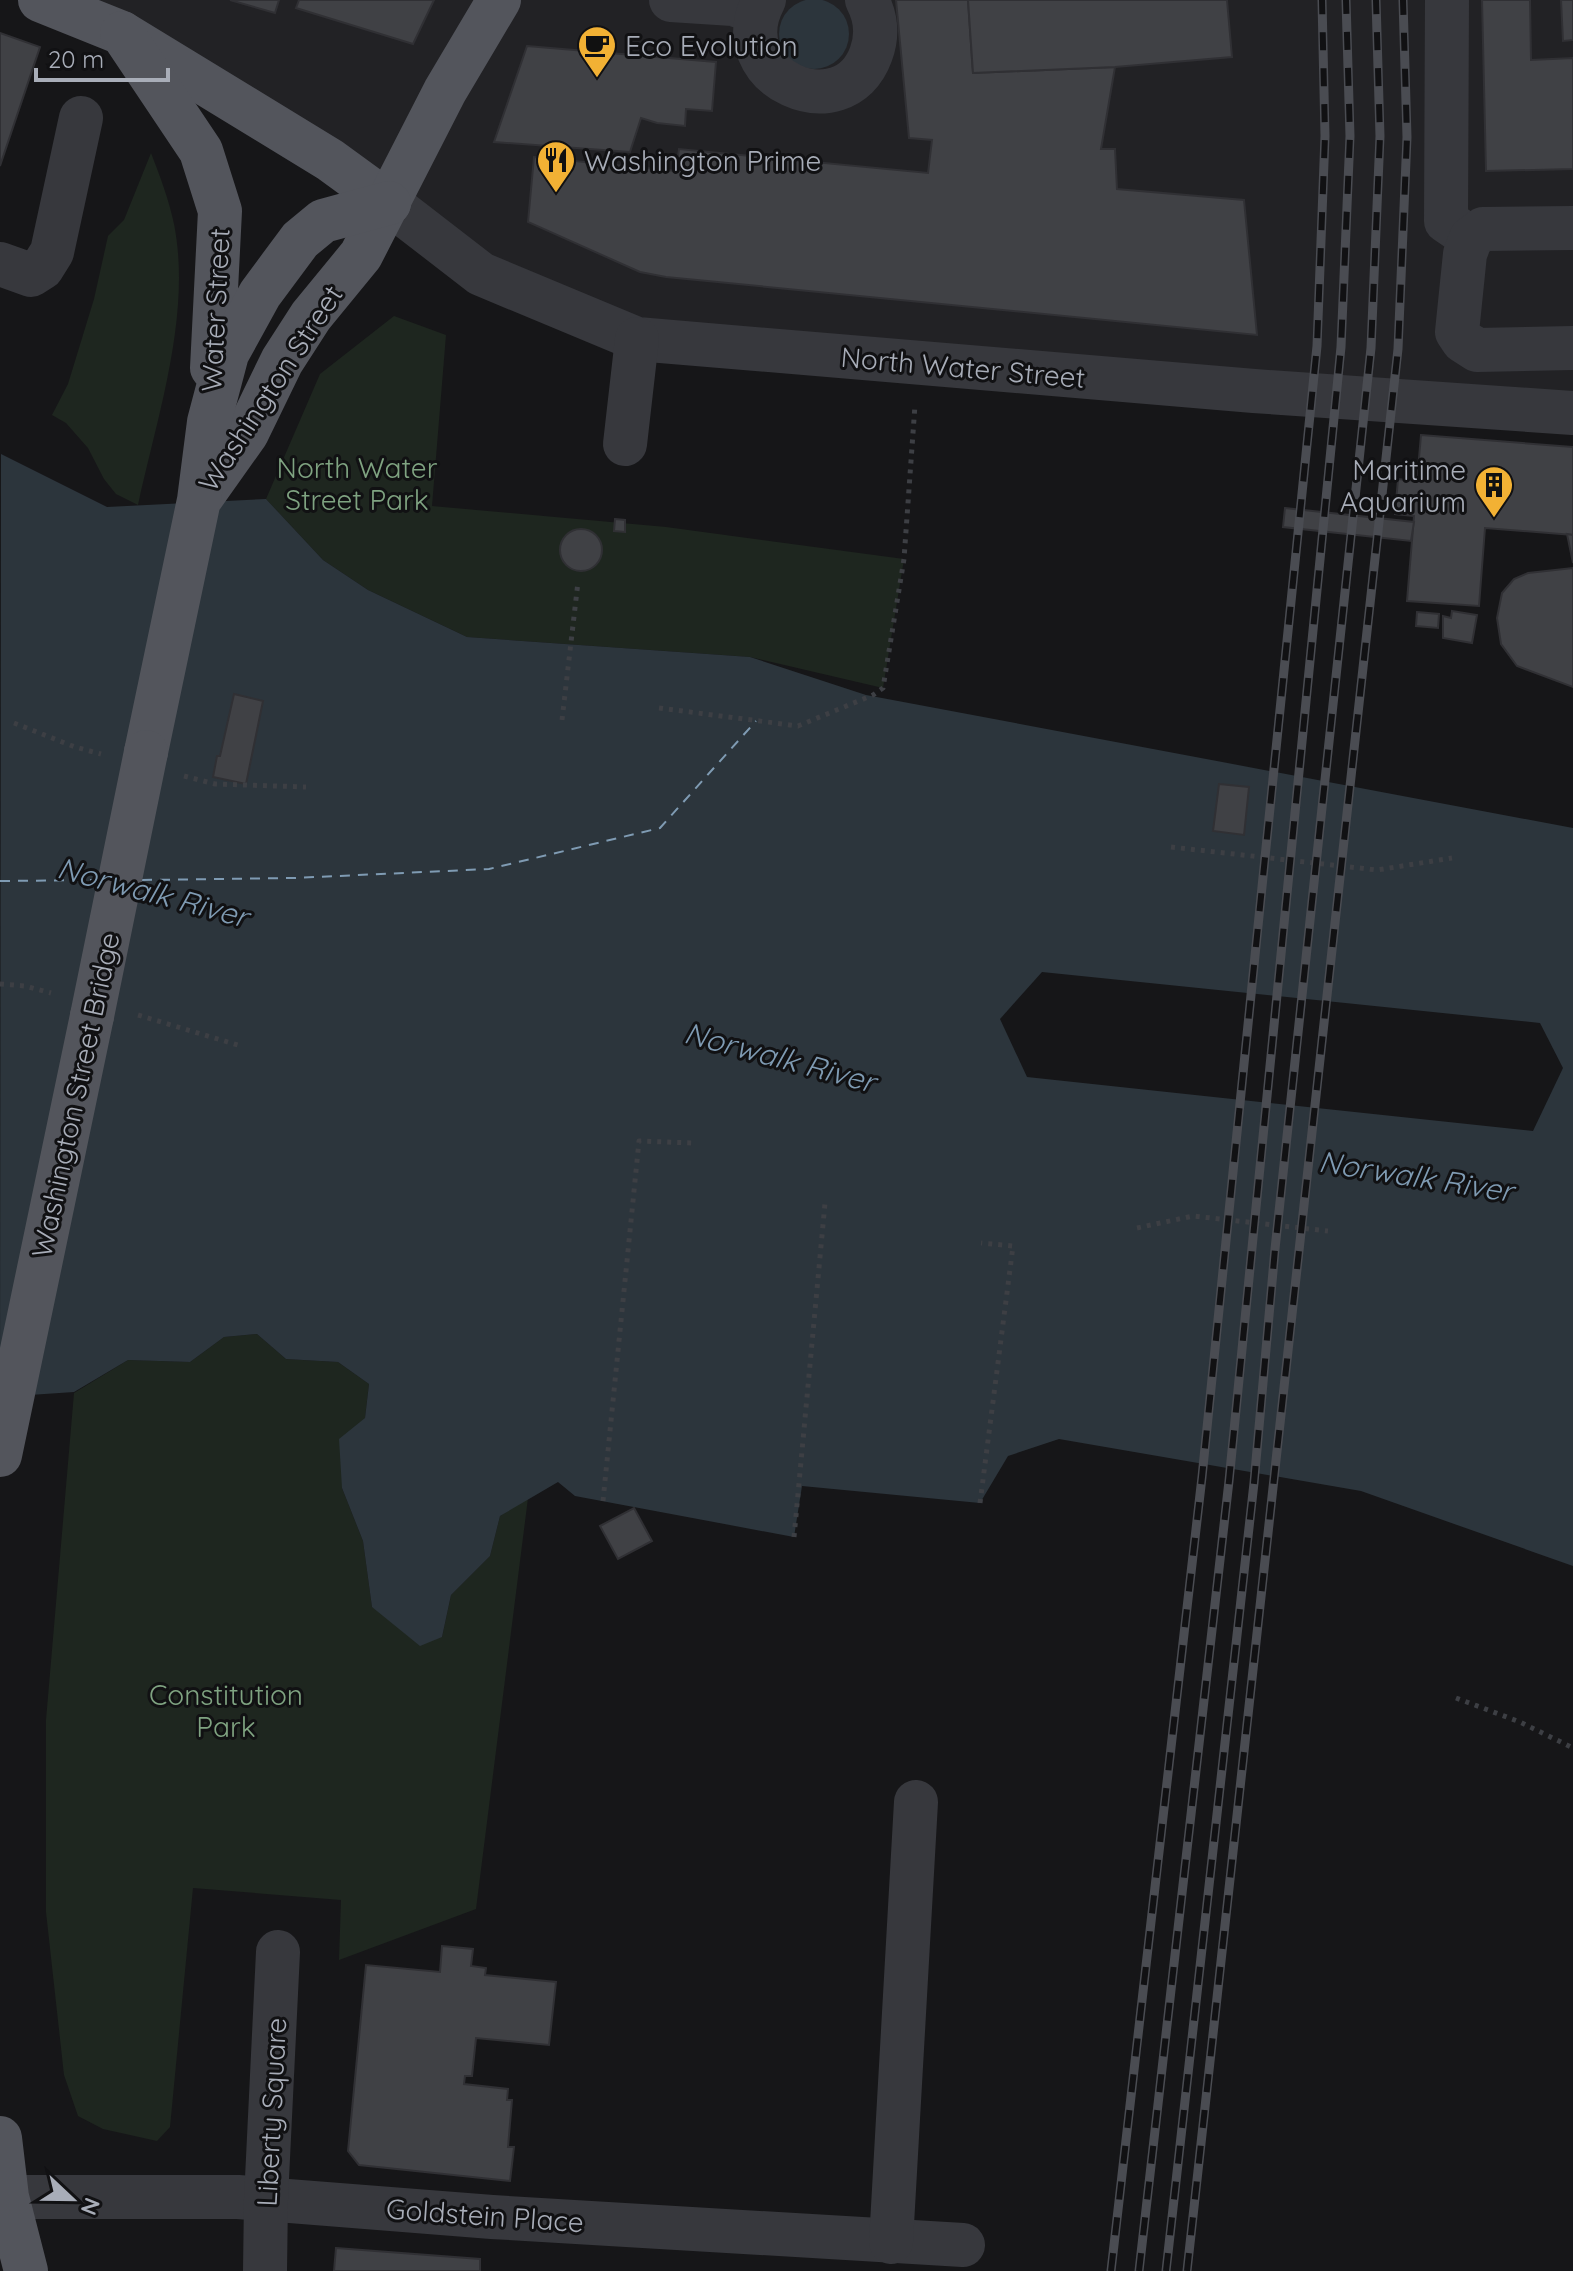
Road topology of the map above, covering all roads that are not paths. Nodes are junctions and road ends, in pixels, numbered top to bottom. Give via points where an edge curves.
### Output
1 (40, 0) edge
2 (499, 0) edge
3 (671, 0) edge
4 (867, 0) edge
5 (1447, 0) edge
6 (761, 6) edge
7 (122, 33) junction
8 (81, 118) dead end
9 (389, 203) junction
10 (1573, 228) edge
11 (1471, 238) junction
12 (0, 264) edge
13 (637, 339) junction
14 (1573, 348) edge
15 (1573, 413) edge
16 (209, 422) junction
17 (625, 444) dead end
18 (199, 500) junction
19 (0, 1455) edge
20 (916, 1802) dead end
21 (278, 1952) dead end
22 (0, 2138) edge
23 (7, 2197) junction
24 (266, 2199) junction
25 (891, 2242) junction
26 (963, 2245) dead end
27 (26, 2271) edge
28 (265, 2271) edge

1 - 7 main road
2 - 9 main road, Washington Street via 445,91
3 - 6 street
4 - 6 street via 875,22 868,61 856,77 820,92 782,82 768,68 756,41
5 - 11 street via 1446,221
7 - 9 main road via 330,160
7 - 16 main road, Water Street via 201,151 220,211
8 - 12 street via 52,252 31,275
9 - 13 street, North Water Street via 481,274
9 - 16 main road, Washington Street via 323,221 290,252 244,318 227,354
9 - 18 main road, Washington Street via 361,255 303,327 247,433
10 - 11 street via 1483,229
11 - 14 street via 1457,332 1463,341 1477,350
13 - 15 street, North Water Street
13 - 17 street
16 - 18 main road, Washington Street
18 - 19 main road, Washington Street Bridge, bridge
20 - 25 street
21 - 24 street, Liberty Square
22 - 23 main road
23 - 24 street, Goldstein Place
23 - 27 main road
24 - 25 street, Goldstein Place
24 - 28 street, Liberty Square
25 - 26 street, Goldstein Place

